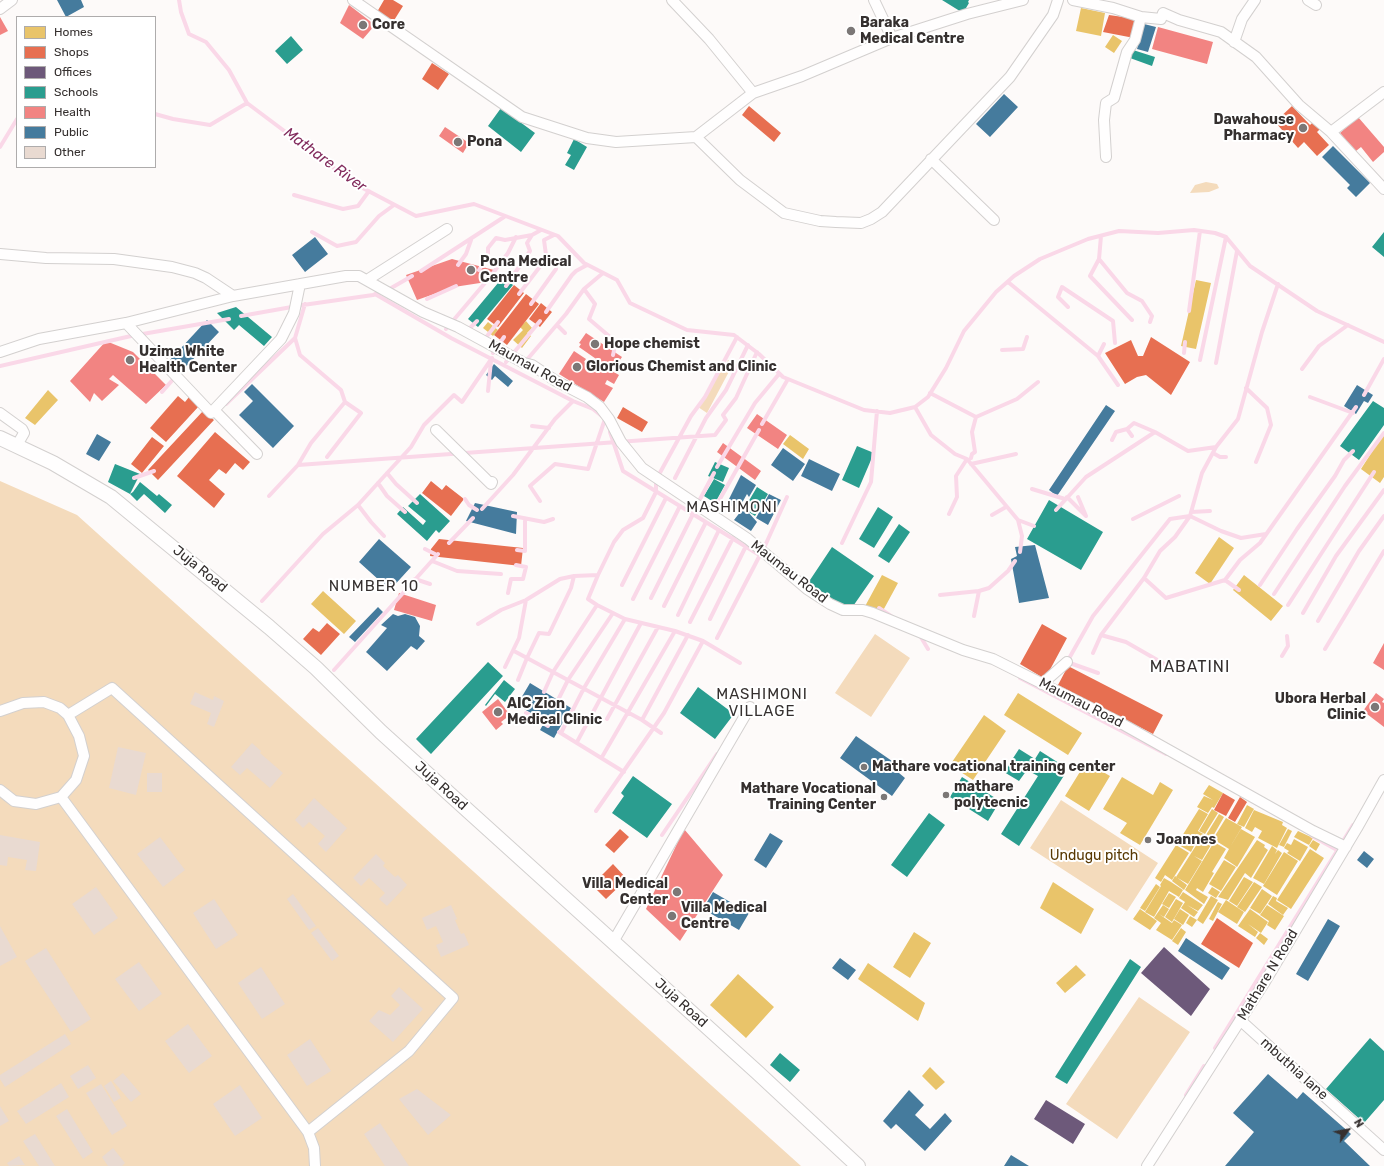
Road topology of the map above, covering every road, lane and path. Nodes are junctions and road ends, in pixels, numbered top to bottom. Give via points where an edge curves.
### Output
1 (12, 0) edge
2 (353, 0) edge
3 (672, 0) edge
4 (874, 0) edge
5 (1023, 0) edge
6 (1058, 0) edge
7 (1073, 0) edge
8 (1255, 0) edge
9 (1114, 4) edge
10 (0, 9) edge
11 (1141, 17) junction
12 (892, 38) junction
13 (1234, 42) junction
14 (1384, 92) edge
15 (753, 93) junction
16 (1331, 132) junction
17 (696, 137) junction
18 (1106, 157) dead end
19 (931, 159) junction
20 (1384, 189) edge
21 (994, 220) dead end
22 (447, 229) dead end
23 (0, 254) edge
24 (363, 278) junction
25 (300, 284) junction
26 (233, 296) junction
27 (126, 323) junction
28 (0, 352) edge
29 (214, 410) junction
30 (0, 413) edge
31 (436, 430) dead end
32 (0, 438) edge
33 (17, 445) junction
34 (257, 454) dead end
35 (492, 482) dead end
36 (1067, 662) dead end
37 (1042, 684) junction
38 (750, 706) dead end
39 (0, 712) edge
40 (68, 715) junction
41 (1384, 780) edge
42 (0, 790) edge
43 (61, 797) junction
44 (1346, 847) junction
45 (613, 942) junction
46 (1240, 1020) junction
47 (308, 1132) junction
48 (1384, 1150) edge
49 (315, 1166) edge
50 (858, 1166) edge
51 (1147, 1166) edge

1 - 10 street
2 - 17 street via 522,117 587,138 616,142
3 - 15 street via 709,39
4 - 12 street
5 - 12 street via 967,14
6 - 19 street via 1053,15 1010,77
7 - 9 street
8 - 13 street via 1242,19
9 - 11 street
11 - 13 street via 1161,19 1162,13 1170,15 1221,32
11 - 18 street via 1135,40 1127,52 1114,98 1106,103
12 - 15 street via 802,76
13 - 16 street via 1256,58 1299,105
14 - 16 street
15 - 17 street
16 - 20 street
17 - 19 street via 740,180 784,212 820,221 860,223 871,219 882,212
19 - 21 street
22 - 24 street
23 - 26 street via 114,259 172,267 206,278
24 - 25 street via 346,276
24 - 37 street, Maumau Road via 423,312 532,365 587,397 600,407 621,442 642,468 748,539 830,604 843,610 864,610 873,613 993,659
25 - 26 street
25 - 29 street via 294,313 281,339
26 - 27 street
27 - 28 street via 38,339
27 - 29 street via 211,413
29 - 34 street
30 - 33 street via 22,429 24,433
31 - 35 street via 491,484
32 - 33 main road, Juja Road
33 - 45 main road, Juja Road via 54,462 111,497 220,585 316,668 380,732
36 - 37 street
37 - 44 street, Maumau Road via 1117,721
38 - 45 street
39 - 40 street via 23,703 44,702 60,708
40 - 43 street via 79,736 84,756 76,780
40 - 47 street via 112,688 453,998 409,1051
41 - 44 street, Mathare N Road
42 - 43 street via 14,801 36,804
43 - 47 street
44 - 46 street, Mathare N Road
45 - 50 main road, Juja Road
46 - 48 street, mbuthia lane
46 - 51 street, Mathare N Road
47 - 49 street via 314,1148

